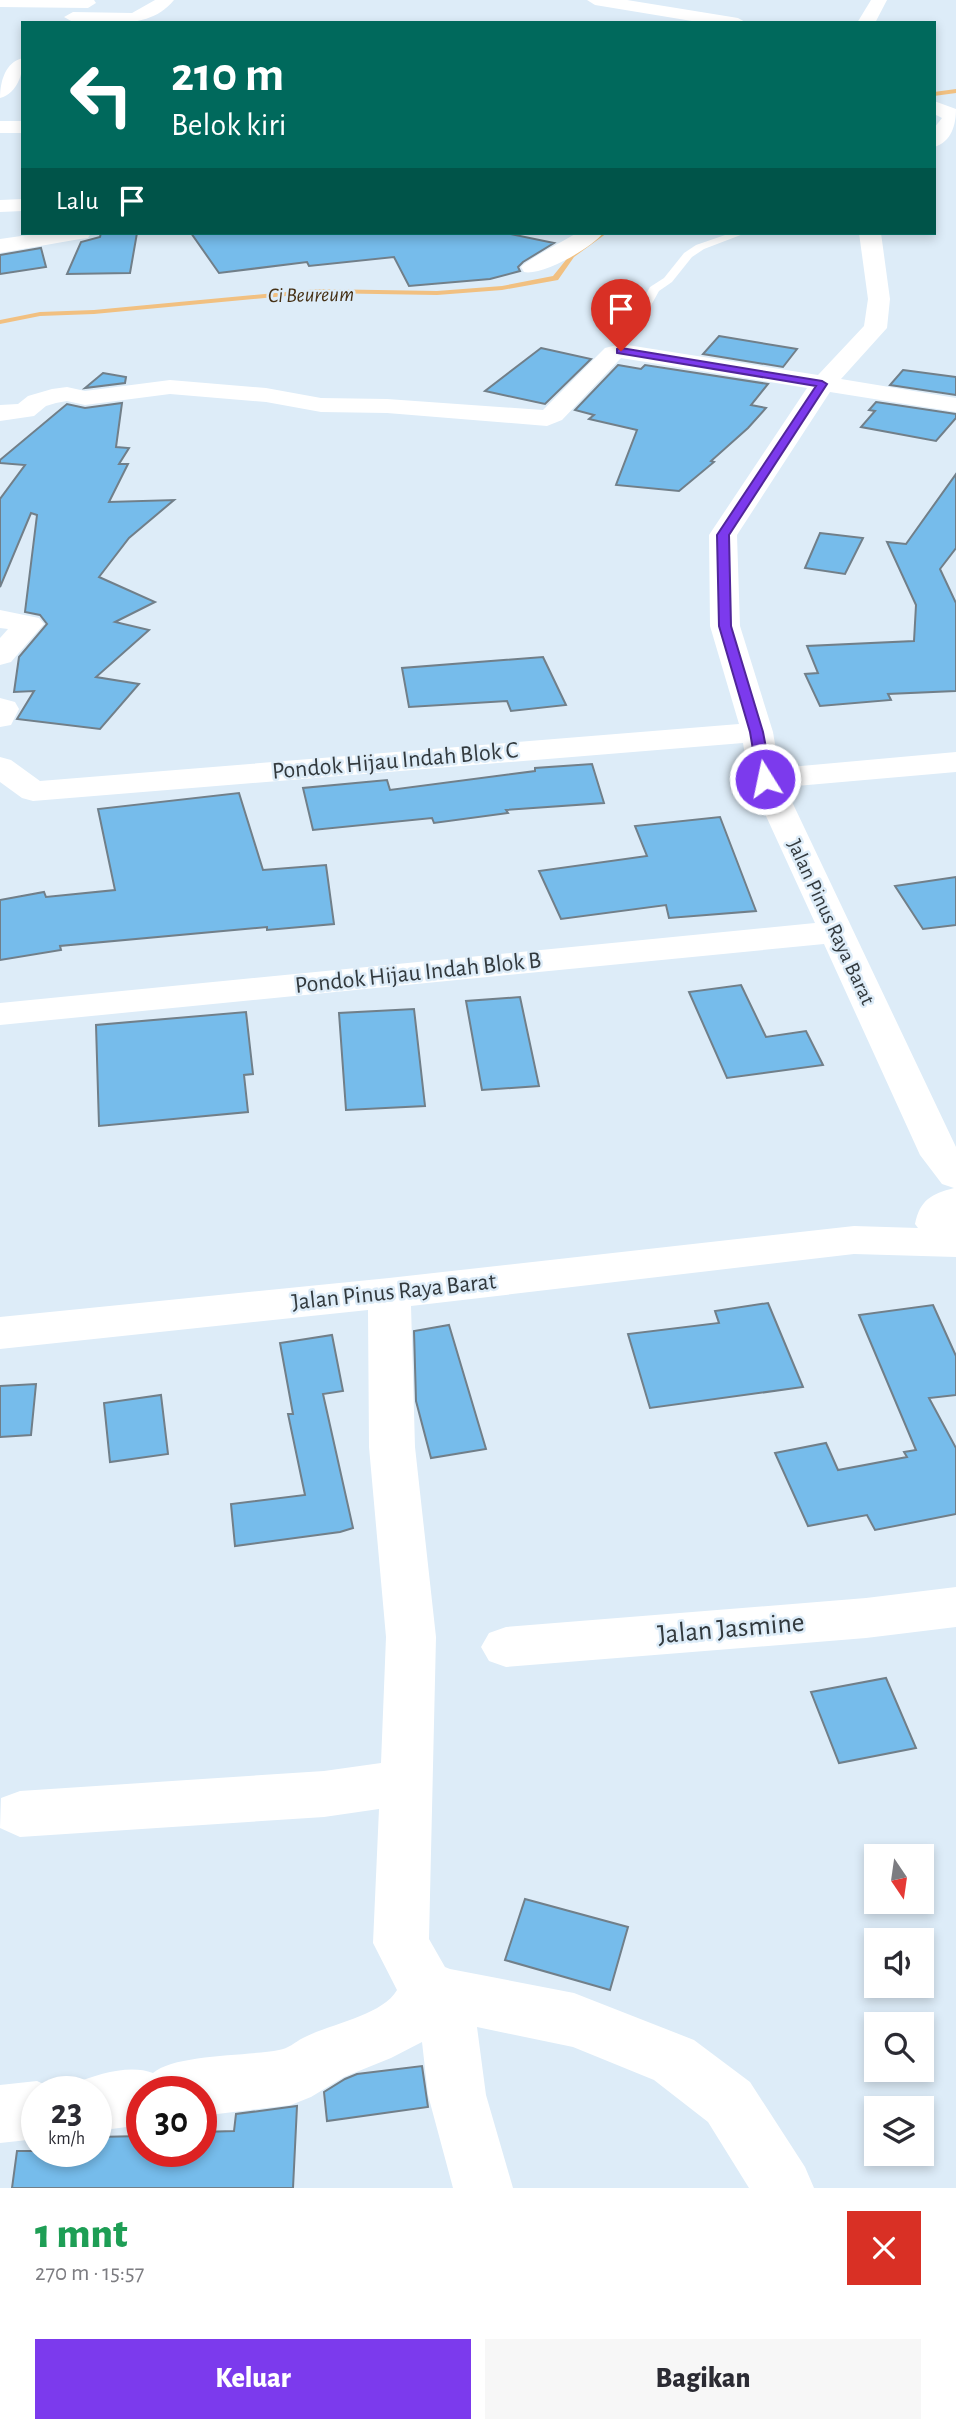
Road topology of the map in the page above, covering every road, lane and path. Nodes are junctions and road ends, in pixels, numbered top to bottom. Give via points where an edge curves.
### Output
1 (166, 0) edge
2 (595, 0) edge
3 (879, 0) edge
4 (0, 2) edge
5 (90, 2) edge
6 (658, 4) edge
7 (137, 18) junction
8 (70, 20) edge
9 (156, 21) edge
10 (637, 21) edge
11 (730, 21) edge
12 (867, 21) edge
13 (21, 66) edge
14 (0, 92) edge
15 (943, 112) edge
16 (0, 127) edge
17 (21, 127) edge
18 (936, 139) edge
19 (21, 205) edge
20 (0, 206) edge
21 (68, 235) edge
22 (589, 235) edge
23 (735, 235) edge
24 (870, 235) edge
25 (0, 246) edge
26 (532, 267) dead end
27 (640, 316) dead end
28 (822, 384) junction
29 (956, 405) edge
30 (0, 413) edge
31 (0, 619) edge
32 (0, 656) edge
33 (0, 707) edge
34 (0, 718) edge
35 (757, 732) junction
36 (956, 762) edge
37 (0, 767) edge
38 (765, 779) junction
39 (836, 932) junction
40 (0, 1014) edge
41 (949, 1205) edge
42 (389, 1293) junction
43 (0, 1333) edge
44 (956, 1606) edge
45 (506, 1647) dead end
46 (407, 1782) junction
47 (20, 1814) dead end
48 (436, 1992) junction
49 (217, 2086) edge
50 (21, 2112) edge
51 (0, 2114) edge
52 (484, 2188) edge
53 (784, 2188) edge

1 - 7 street via 147,16
2 - 6 street
3 - 12 street
4 - 5 street
5 - 8 street
6 - 10 street
6 - 11 street
7 - 8 street
7 - 9 street
13 - 14 street
15 - 18 street via 950,125
16 - 17 street
19 - 20 street
21 - 25 street
22 - 26 street
23 - 27 lane via 688,255 679,269 654,289
24 - 28 street, Jalan Pinus Raya Barat via 879,299 875,328
28 - 29 street
28 - 30 street via 621,351 613,353 547,418 321,405 267,395 170,387 85,398 52,396 25,411
28 - 35 street, Jalan Pinus Raya Barat via 723,535 725,626
31 - 32 street via 29,624
33 - 34 street via 4,709
35 - 37 street, Pondok Hijau Indah Blok C via 33,791
35 - 38 street, Jalan Pinus Raya Barat
36 - 38 street
38 - 39 street, Jalan Pinus Raya Barat
39 - 40 street, Pondok Hijau Indah Blok B
39 - 41 street, Jalan Pinus Raya Barat
41 - 42 street, Jalan Pinus Raya Barat via 855,1240
42 - 43 street, Jalan Pinus Raya Barat
42 - 46 street via 392,1447 411,1637
44 - 45 street, Jalan Jasmine via 866,1618
46 - 47 street via 324,1794
46 - 48 street via 401,1943
48 - 49 street via 412,2018 324,2057 291,2077
48 - 52 street via 457,2095
48 - 53 street via 574,2020 674,2060 729,2102
50 - 51 street

